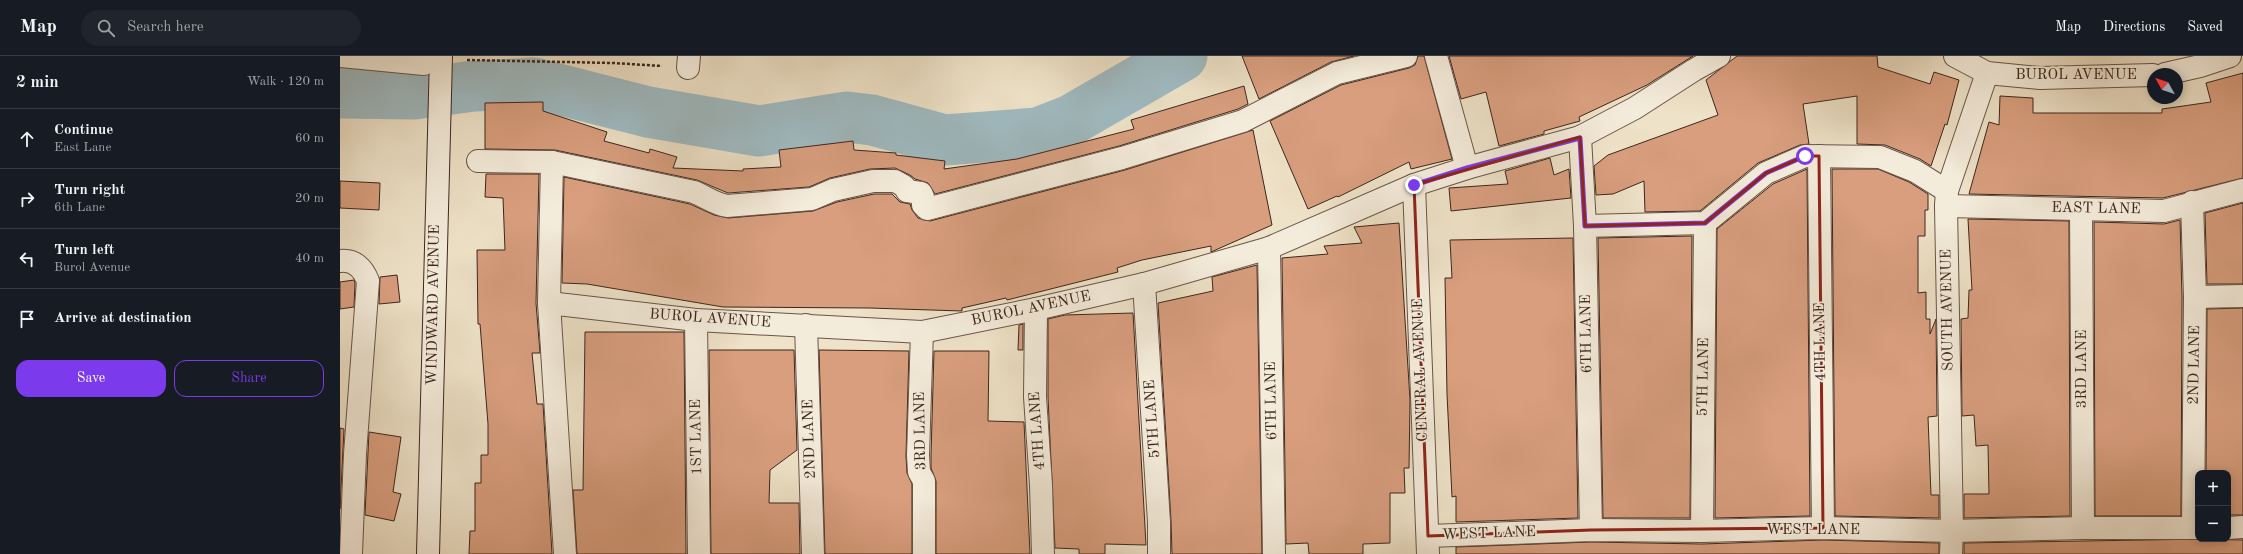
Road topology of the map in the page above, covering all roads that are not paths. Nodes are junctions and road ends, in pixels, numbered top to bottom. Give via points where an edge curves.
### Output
1 (341, 56) edge
2 (1406, 56) edge
3 (1436, 56) edge
4 (1719, 56) edge
5 (1955, 56) edge
6 (2230, 56) edge
7 (435, 60) edge
8 (2183, 70) edge
9 (1987, 73) junction
10 (2147, 75) edge
11 (1580, 138) junction
12 (1819, 156) junction
13 (478, 161) dead end
14 (552, 162) junction
15 (1467, 168) junction
16 (1414, 185) junction
17 (2243, 190) edge
18 (1947, 198) junction
19 (2192, 202) junction
20 (2082, 209) junction
21 (1705, 223) junction
22 (1585, 226) junction
23 (1269, 248) junction
24 (340, 261) edge
25 (1144, 284) junction
26 (2243, 296) edge
27 (2195, 297) junction
28 (549, 303) junction
29 (1036, 309) junction
30 (696, 320) junction
31 (806, 325) junction
32 (922, 332) junction
33 (348, 454) edge
34 (2196, 506) edge
35 (2243, 527) edge
36 (1823, 528) junction
37 (2083, 528) junction
38 (2195, 528) edge
39 (2231, 528) edge
40 (1591, 530) junction
41 (1702, 531) junction
42 (1952, 531) junction
43 (1428, 545) edge
44 (351, 554) edge
45 (428, 554) edge
46 (565, 554) edge
47 (699, 554) edge
48 (813, 554) edge
49 (924, 554) edge
50 (1043, 554) edge
51 (1159, 554) edge
52 (1274, 554) edge
53 (1951, 554) edge

1 - 7 street
2 - 14 street via 1337,73 1242,121 1122,158 927,209 923,206 921,193 907,191 895,181 873,181 833,190 812,198 727,206 694,192
3 - 15 street
4 - 11 street, BUROL AVENUE via 1635,108
5 - 9 street, BUROL AVENUE
6 - 8 street
7 - 45 street, WINDWARD AVENUE via 439,109
9 - 10 street, BUROL AVENUE via 2040,78
9 - 18 street, SOUTH AVENUE
11 - 15 street, BUROL AVENUE
11 - 22 street, 6TH LANE
12 - 18 street via 1880,157 1915,171
12 - 21 street via 1805,156 1766,173
12 - 36 street, 4TH LANE
13 - 14 street
14 - 28 street
15 - 16 street, BUROL AVENUE
16 - 23 street, BUROL AVENUE
16 - 43 street, CENTRAL AVENUE
17 - 19 street, EAST LANE
18 - 20 street, EAST LANE
18 - 42 street, SOUTH AVENUE
19 - 20 street, EAST LANE via 2164,211
19 - 27 street, 2ND LANE
20 - 37 street, 3RD LANE
21 - 22 street
21 - 41 street, 5TH LANE
22 - 40 street, 6TH LANE
23 - 25 street, BUROL AVENUE
23 - 52 street, 6TH LANE
24 - 33 street via 347,260 357,264 365,272 368,281
25 - 29 street, BUROL AVENUE
25 - 51 street, 5TH LANE
26 - 27 street
27 - 34 street, 2ND LANE
28 - 30 street, BUROL AVENUE
28 - 46 street
29 - 32 street, BUROL AVENUE
29 - 50 street, 4TH LANE via 1035,398
30 - 31 street, BUROL AVENUE
30 - 47 street, 1ST LANE
31 - 32 street, BUROL AVENUE
31 - 48 street, 2ND LANE
32 - 49 street, 3RD LANE via 918,455 919,472 924,481
33 - 44 street
35 - 39 street
36 - 41 street, WEST LANE
36 - 42 street, WEST LANE
37 - 38 street, WEST LANE
37 - 42 street, WEST LANE
40 - 41 street, WEST LANE
40 - 43 street, WEST LANE
42 - 53 street, SOUTH AVENUE

